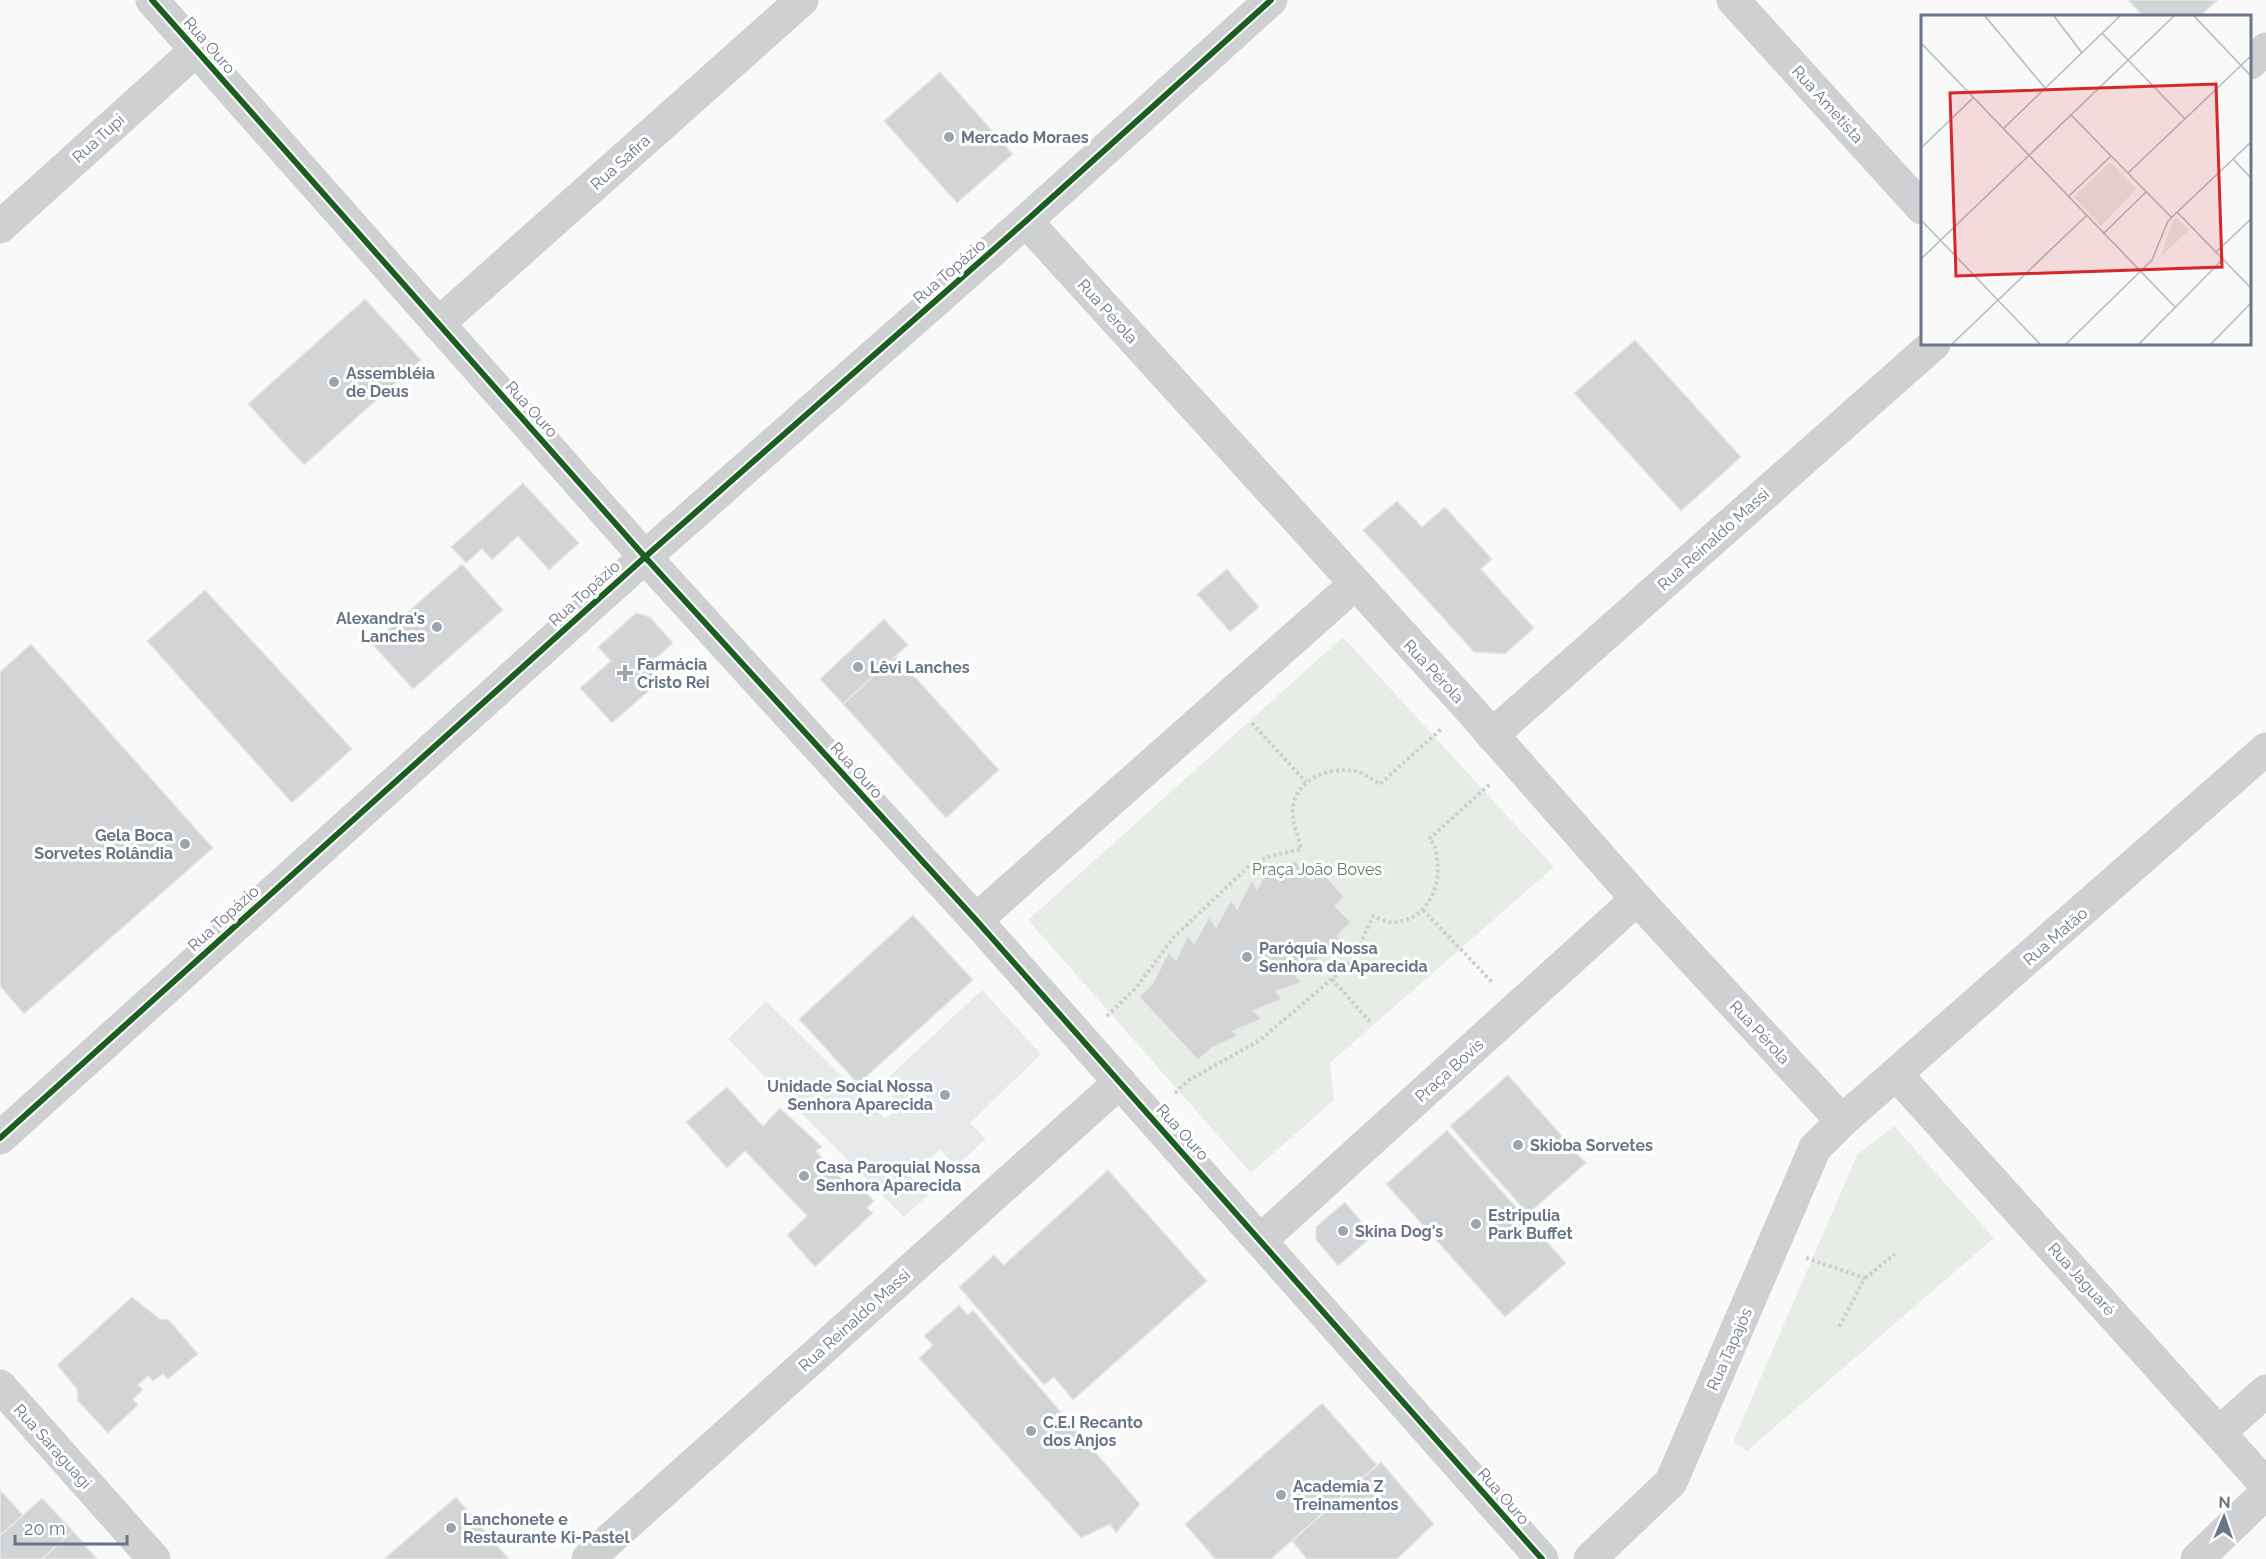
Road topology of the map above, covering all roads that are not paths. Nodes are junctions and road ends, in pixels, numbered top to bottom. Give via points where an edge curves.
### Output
1 (152, 0) edge
2 (802, 0) edge
3 (1271, 0) edge
4 (1733, 0) edge
5 (2266, 49) edge
6 (196, 50) junction
7 (2251, 62) edge
8 (1921, 206) edge
9 (1026, 221) junction
10 (0, 227) edge
11 (438, 324) junction
12 (1933, 345) edge
13 (645, 557) junction
14 (1354, 585) junction
15 (1491, 735) junction
16 (2266, 749) edge
17 (1637, 899) junction
18 (976, 920) junction
19 (1897, 1075) junction
20 (1120, 1082) junction
21 (1842, 1121) junction
22 (0, 1138) edge
23 (1261, 1240) junction
24 (0, 1386) edge
25 (2266, 1391) edge
26 (2220, 1432) junction
27 (2266, 1485) edge
28 (2266, 1493) edge
29 (154, 1559) edge
30 (588, 1559) edge
31 (1542, 1559) edge
32 (1590, 1559) edge
33 (2197, 1559) edge

1 - 6 street, Rua Ouro
2 - 11 street, Rua Safira
3 - 9 street, Rua Topázio
4 - 8 street, Rua Ametista
5 - 7 street
6 - 10 street, Rua Tupi
6 - 11 street, Rua Ouro
9 - 13 street, Rua Topázio
9 - 14 street, Rua Pérola
11 - 13 street, Rua Ouro
12 - 15 street, Rua Reinaldo Massi
13 - 18 street, Rua Ouro
13 - 22 street, Rua Topázio
14 - 15 street, Rua Pérola
14 - 18 street
15 - 17 street, Rua Pérola
16 - 19 street, Rua Matão
17 - 21 street, Rua Pérola
17 - 23 street, Praça Bovis
18 - 20 street, Rua Ouro
19 - 21 street, Rua Matão
19 - 26 street, Rua Jaguaré
20 - 23 street, Rua Ouro
20 - 30 street, Rua Reinaldo Massi
21 - 32 street, Rua Tapajós via 1815,1148 1671,1482
23 - 31 street, Rua Ouro
24 - 29 street, Rua Saraguagi
25 - 26 street
26 - 27 street, Rua Jaguaré
28 - 33 street

